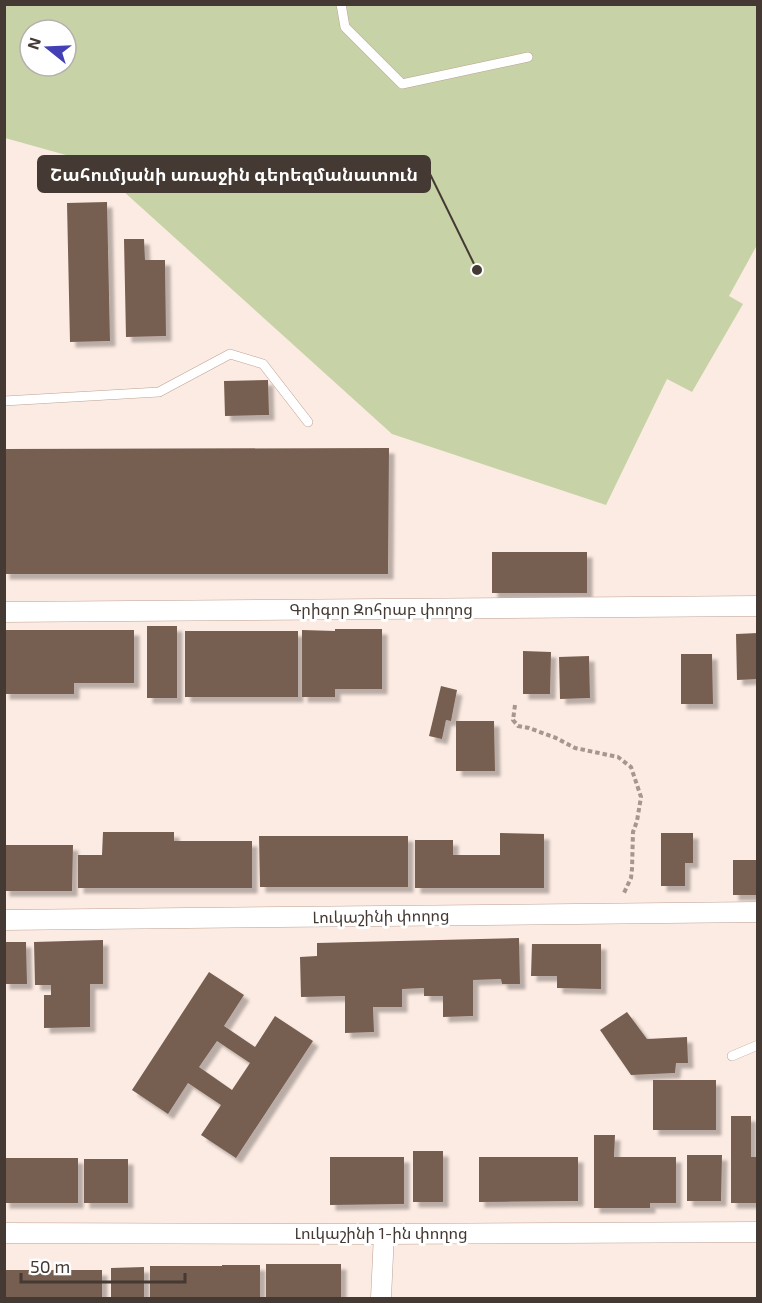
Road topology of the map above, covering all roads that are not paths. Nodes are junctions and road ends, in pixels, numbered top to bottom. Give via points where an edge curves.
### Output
1 (341, 4) edge
2 (528, 57) dead end
3 (4, 400) edge
4 (308, 422) dead end
5 (758, 606) edge
6 (4, 612) edge
7 (758, 912) edge
8 (4, 920) edge
9 (758, 1045) edge
10 (732, 1056) dead end
11 (758, 1232) edge
12 (4, 1233) edge
13 (384, 1234) junction
14 (381, 1299) edge

1 - 2 lane via 345,27 402,84
3 - 4 lane via 159,392 230,354 263,364
5 - 6 street, Գրիգոր Զոհրաբ փողոց
7 - 8 street, Լուկաշինի փողոց
9 - 10 lane
11 - 13 street, Լուկաշինի 1-ին փողոց
12 - 13 street, Լուկաշինի 1-ին փողոց
13 - 14 street

